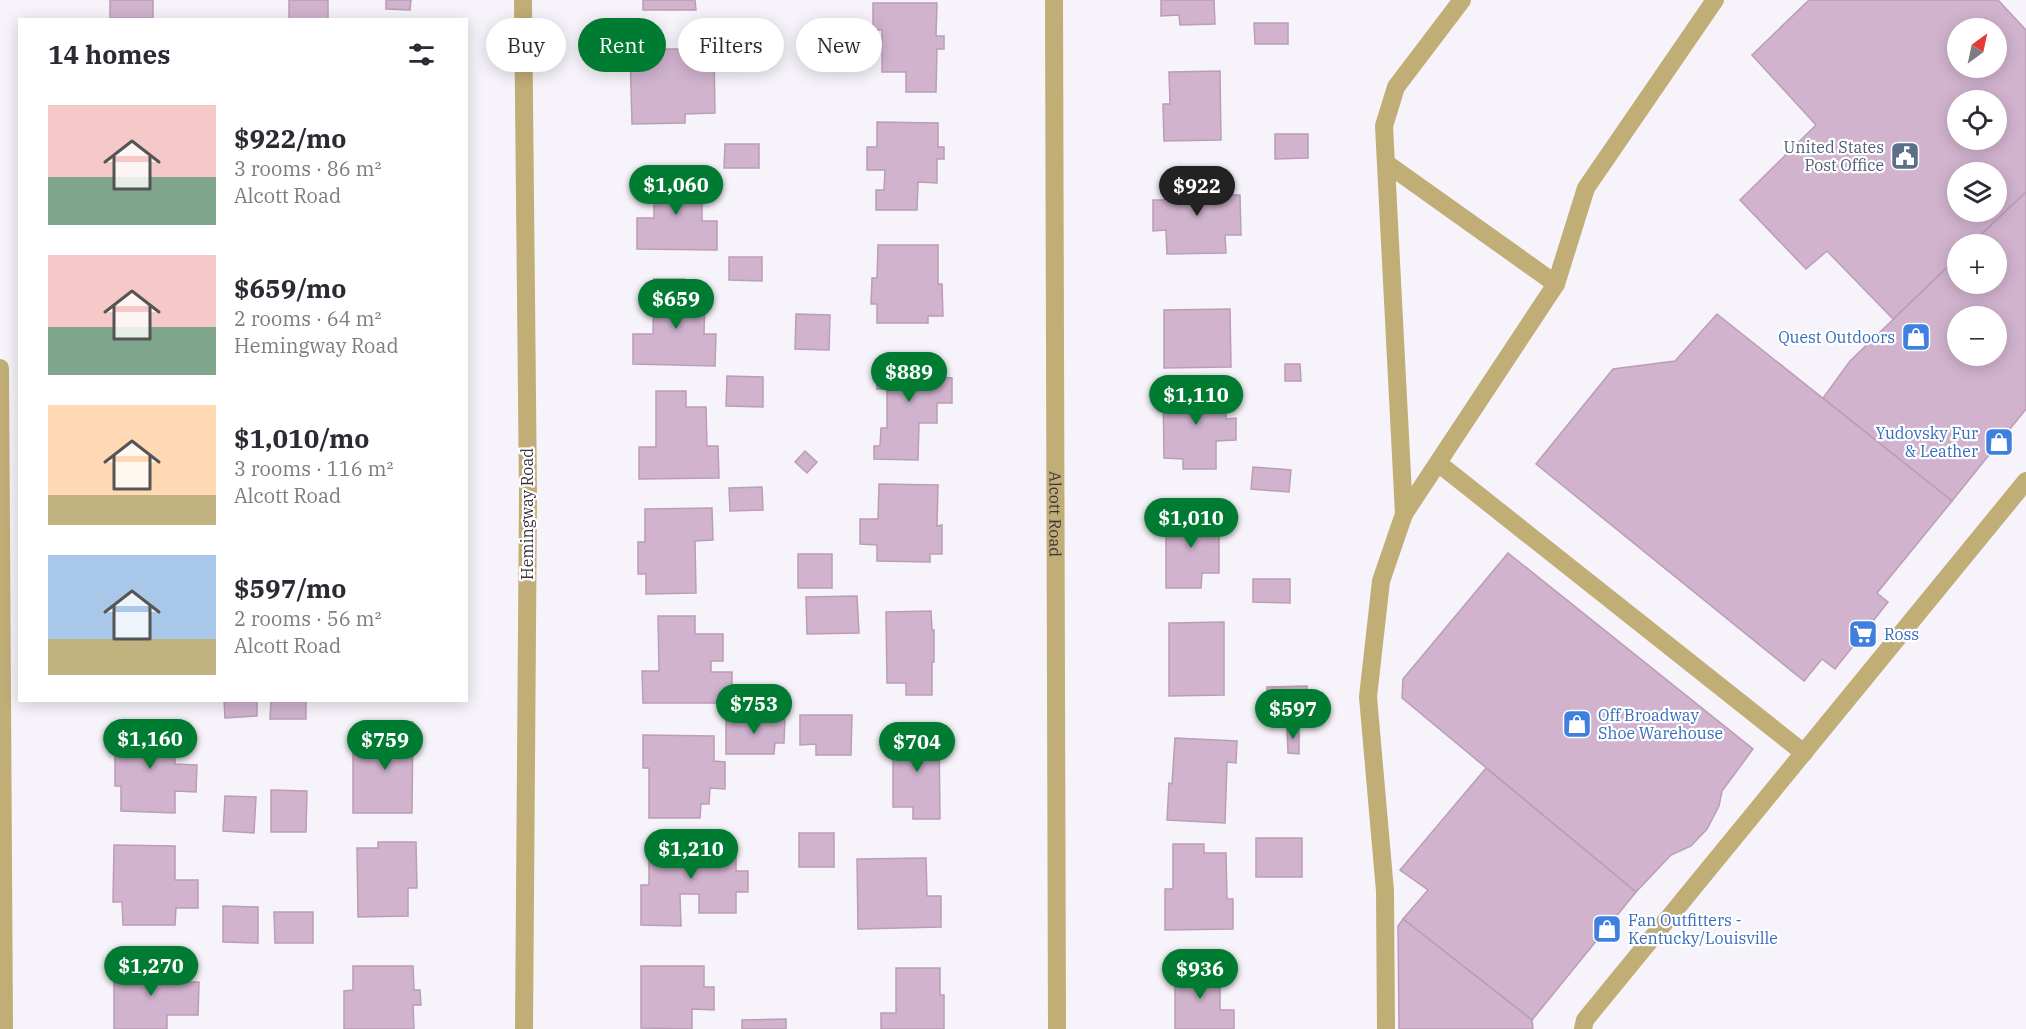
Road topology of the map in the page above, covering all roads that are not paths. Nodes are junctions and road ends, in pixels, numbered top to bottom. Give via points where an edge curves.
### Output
1 (523, 0) edge
2 (1054, 0) edge
3 (1462, 0) edge
4 (1714, 0) edge
5 (1386, 163) junction
6 (1556, 284) junction
7 (0, 368) edge
8 (1438, 463) junction
9 (2026, 481) edge
10 (1404, 514) junction
11 (1804, 753) junction
12 (4, 1029) edge
13 (524, 1029) edge
14 (1057, 1029) edge
15 (1386, 1029) edge
16 (1583, 1029) edge

1 - 13 street, Hemingway Road via 528,495
2 - 14 street, Alcott Road
3 - 5 street via 1396,87 1384,126
4 - 6 street via 1586,188
5 - 6 street
5 - 10 street
6 - 8 street
7 - 12 street
8 - 10 street
8 - 11 street
9 - 11 street
10 - 15 street via 1381,581 1368,697 1385,891
11 - 16 street via 1585,1020

